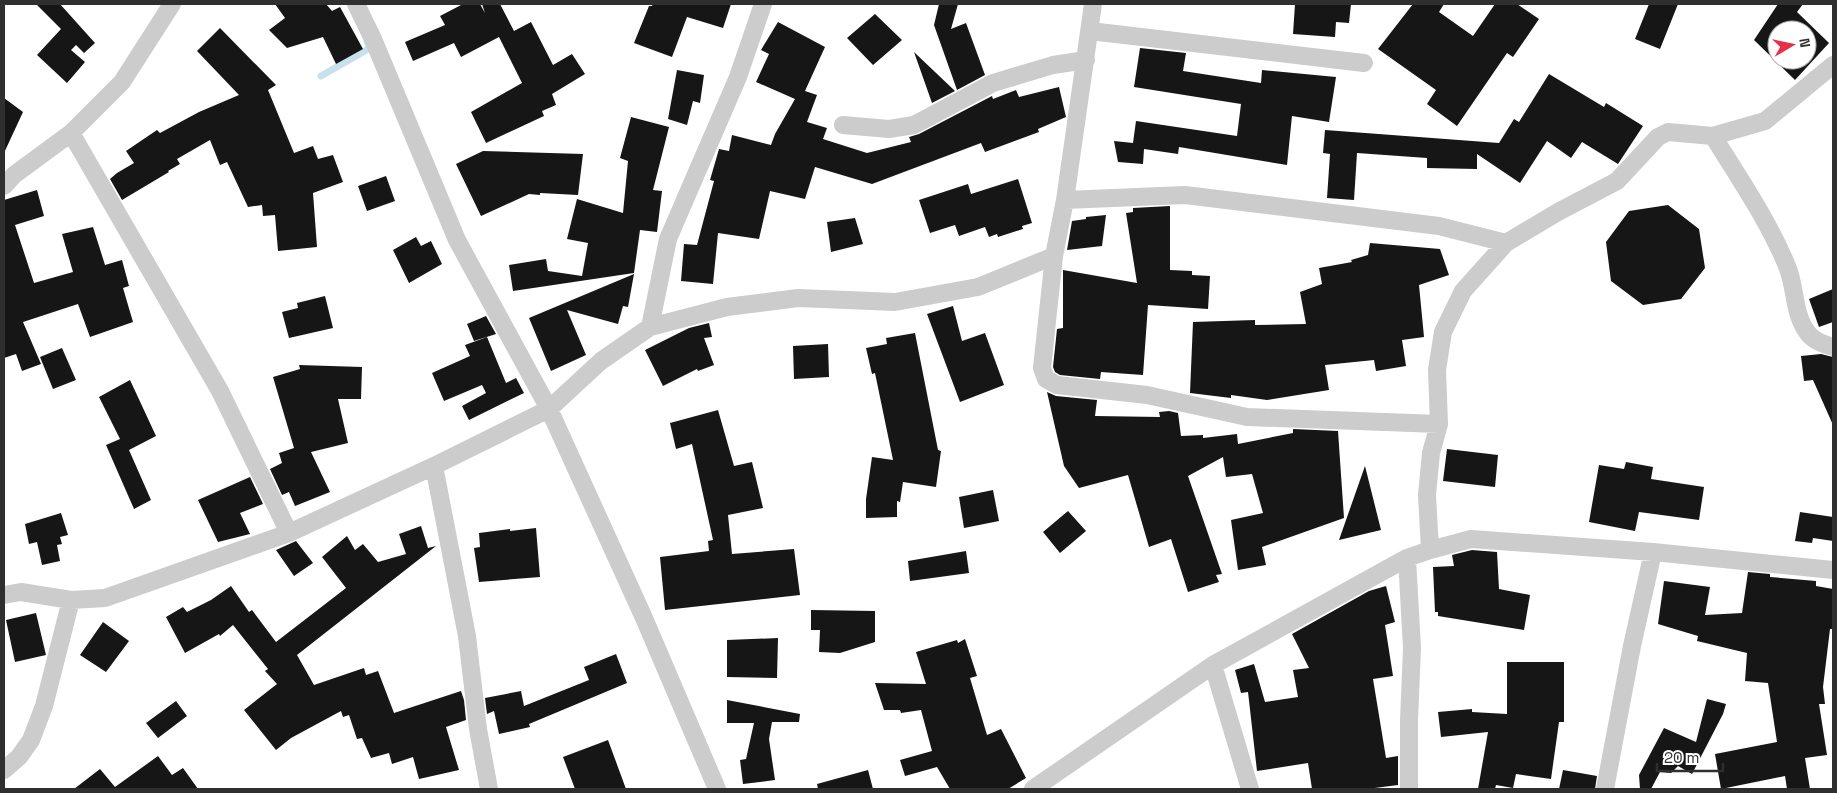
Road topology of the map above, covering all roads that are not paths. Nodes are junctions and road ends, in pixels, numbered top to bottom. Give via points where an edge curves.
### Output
1 (172, 4) edge
2 (356, 4) edge
3 (763, 4) edge
4 (1093, 4) edge
5 (1090, 31) junction
6 (1086, 60) junction
7 (1364, 63) dead end
8 (1833, 64) edge
9 (843, 125) dead end
10 (71, 133) junction
11 (1713, 136) junction
12 (4, 186) edge
13 (1065, 200) junction
14 (1506, 243) junction
15 (1054, 256) junction
16 (650, 327) junction
17 (1833, 347) edge
18 (549, 409) junction
19 (1439, 424) junction
20 (434, 466) junction
21 (289, 533) junction
22 (1430, 550) junction
23 (1653, 552) junction
24 (1407, 558) junction
25 (1833, 570) edge
26 (4, 595) edge
27 (71, 600) junction
28 (1213, 665) junction
29 (4, 770) edge
30 (489, 789) edge
31 (717, 789) edge
32 (1033, 789) edge
33 (1250, 789) edge
34 (1409, 789) edge
35 (1605, 789) edge

1 - 10 street via 122,82
2 - 18 street via 457,240
3 - 16 street via 738,77 668,239
4 - 5 street
5 - 6 street
5 - 7 street
6 - 9 street via 1053,65 993,83 914,125 888,129
6 - 13 street
8 - 11 street via 1765,121
10 - 12 street
10 - 21 street via 220,391
11 - 14 street via 1668,132 1658,137 1617,181
11 - 17 street via 1774,237 1788,269 1798,315 1807,333 1819,343
13 - 14 street via 1185,195 1439,226
13 - 15 street
14 - 19 street via 1463,291 1443,332 1437,370
15 - 16 street via 978,287 896,302 798,298 727,307
15 - 19 street via 1042,368 1046,379 1057,385 1147,395 1247,417
16 - 18 street via 601,361
18 - 20 street
18 - 31 street
19 - 22 street via 1431,453 1427,495
20 - 21 street
20 - 30 street via 467,636
21 - 27 street via 106,598
22 - 23 street via 1471,539
22 - 24 street
23 - 25 street
23 - 35 street
24 - 28 street
24 - 34 street via 1412,648
26 - 27 street via 21,592
27 - 29 street via 44,706 31,740
28 - 32 street
28 - 33 street

